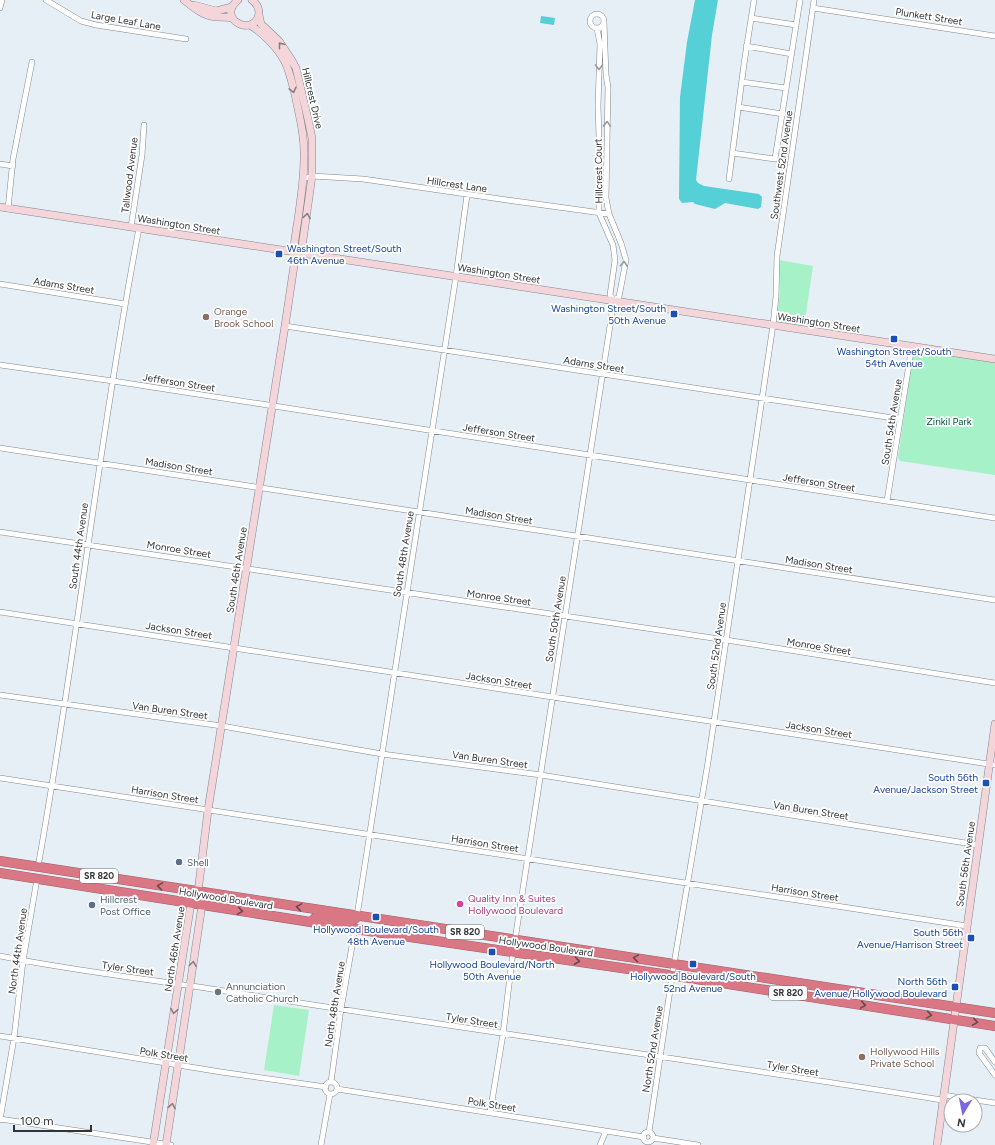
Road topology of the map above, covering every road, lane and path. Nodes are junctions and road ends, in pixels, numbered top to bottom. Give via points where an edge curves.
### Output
1 (2, 0) edge
2 (46, 0) edge
3 (238, 0) edge
4 (754, 0) edge
5 (799, 0) edge
6 (814, 0) edge
7 (254, 1) edge
8 (186, 2) edge
9 (232, 7) junction
10 (0, 8) edge
11 (813, 8) junction
12 (259, 15) junction
13 (232, 18) junction
14 (751, 18) junction
15 (604, 22) junction
16 (250, 25) junction
17 (796, 25) junction
18 (597, 28) junction
19 (995, 36) edge
20 (186, 39) dead end
21 (746, 46) junction
22 (792, 54) junction
23 (32, 62) dead end
24 (742, 82) junction
25 (786, 88) junction
26 (738, 107) junction
27 (782, 114) junction
28 (144, 124) dead end
29 (732, 153) junction
30 (2, 164) edge
31 (12, 166) junction
32 (312, 176) junction
33 (303, 179) junction
34 (729, 179) dead end
35 (467, 195) junction
36 (0, 207) edge
37 (8, 209) junction
38 (599, 212) junction
39 (609, 214) junction
40 (135, 228) junction
41 (296, 252) junction
42 (456, 276) junction
43 (0, 284) edge
44 (614, 300) junction
45 (125, 304) junction
46 (773, 325) junction
47 (285, 326) junction
48 (908, 346) junction
49 (444, 350) junction
50 (995, 359) edge
51 (0, 365) edge
52 (602, 374) junction
53 (113, 381) junction
54 (761, 398) junction
55 (272, 406) junction
56 (900, 419) junction
57 (432, 431) junction
58 (0, 448) edge
59 (590, 455) junction
60 (100, 463) junction
61 (749, 480) junction
62 (260, 488) junction
63 (887, 501) junction
64 (419, 512) junction
65 (995, 518) edge
66 (0, 532) edge
67 (577, 536) junction
68 (88, 544) junction
69 (737, 561) junction
70 (247, 568) junction
71 (406, 592) junction
72 (995, 600) edge
73 (0, 612) edge
74 (565, 616) junction
75 (76, 624) junction
76 (726, 640) junction
77 (234, 648) junction
78 (394, 673) junction
79 (995, 682) edge
80 (0, 695) edge
81 (553, 697) junction
82 (65, 705) junction
83 (714, 722) junction
84 (995, 724) edge
85 (222, 726) junction
86 (382, 754) junction
87 (992, 765) edge
88 (541, 775) junction
89 (0, 778) edge
90 (52, 786) junction
91 (700, 801) junction
92 (208, 810) junction
93 (369, 834) junction
94 (978, 845) junction
95 (528, 859) junction
96 (0, 861) edge
97 (0, 867) edge
98 (38, 867) junction
99 (0, 873) edge
100 (96, 876) junction
101 (37, 879) junction
102 (687, 883) junction
103 (198, 892) junction
104 (191, 903) junction
105 (202, 905) junction
106 (357, 916) junction
107 (311, 922) junction
108 (406, 924) junction
109 (967, 926) junction
110 (355, 929) junction
111 (515, 940) junction
112 (466, 945) junction
113 (556, 946) junction
114 (513, 952) junction
115 (0, 956) edge
116 (23, 961) junction
117 (673, 970) junction
118 (178, 984) junction
119 (190, 986) junction
120 (956, 1007) junction
121 (342, 1009) junction
122 (995, 1013) edge
123 (954, 1019) junction
124 (995, 1026) edge
125 (503, 1034) junction
126 (0, 1036) edge
127 (14, 1038) junction
128 (661, 1056) junction
129 (995, 1062) edge
130 (166, 1063) junction
131 (178, 1065) junction
132 (995, 1075) edge
133 (331, 1082) junction
134 (326, 1087) junction
135 (338, 1089) junction
136 (944, 1093) edge
137 (330, 1094) junction
138 (943, 1098) joint
139 (983, 1102) edge
140 (995, 1103) edge
141 (490, 1113) junction
142 (0, 1119) edge
143 (606, 1131) junction
144 (649, 1132) junction
145 (644, 1137) junction
146 (653, 1138) junction
147 (154, 1144) edge
148 (168, 1145) edge
149 (321, 1145) edge
150 (600, 1145) edge
151 (695, 1145) edge
152 (937, 1145) edge

1 - 10 street
2 - 20 street, Large Leaf Lane via 81,21
3 - 9 street
4 - 14 street
5 - 17 street
6 - 11 street
7 - 12 street, Hillcrest Drive
8 - 9 street, Hillcrest Drive via 216,11
8 - 13 street, Hillcrest Drive via 199,12 210,16
9 - 13 street
11 - 19 street, Plunkett Street
11 - 46 street, Southwest 52nd Avenue via 777,256
12 - 16 street
32 -> 12 street, Hillcrest Drive via 312,138 296,68 279,41 260,24
13 - 16 street, Hillcrest Drive via 241,25
14 - 17 street
14 - 21 street
15 - 18 street
15 - 18 street via 601,15 594,16 591,23
39 -> 15 street, Hillcrest Court via 606,198 608,87
16 -> 33 street, Hillcrest Drive via 257,29 285,61 303,139
17 - 22 street
18 -> 38 street, Hillcrest Court via 600,44
21 - 22 street
21 - 24 street
22 - 25 street
23 - 31 street
24 - 25 street
24 - 26 street
25 - 27 street
26 - 27 street
26 - 29 street
27 - 29 street via 775,159
28 - 40 street, Tallwood Avenue
29 - 34 street
30 - 31 street
31 - 37 street
32 - 33 street, Hillcrest Lane
32 - 35 street, Hillcrest Lane via 364,179
41 -> 32 street, South 46th Avenue via 302,247
33 - 41 street, South 46th Avenue via 294,246
35 - 38 street, Hillcrest Lane
35 - 42 street, South 48th Avenue
36 - 37 street, Washington Street
37 - 40 street, Washington Street
38 - 39 street, Hillcrest Lane
38 - 44 street, Hillcrest Court via 613,245 615,260 610,295
44 -> 39 street, Hillcrest Court via 619,297 626,260
40 - 41 street, Washington Street
40 - 45 street, South 44th Avenue
41 - 42 street, Washington Street
41 - 47 street, South 46th Avenue
42 - 44 street, Washington Street
42 - 49 street, South 48th Avenue
43 - 45 street, Adams Street
44 - 46 street, Washington Street
44 - 52 street, South 50th Avenue
45 - 53 street, South 44th Avenue
46 - 48 street, Washington Street
46 - 54 street, South 52nd Avenue
47 - 49 street, Adams Street
47 - 55 street, South 46th Avenue
48 - 50 street, Washington Street
48 - 56 street, South 54th Avenue via 911,352
49 - 52 street, Adams Street
49 - 57 street, South 48th Avenue
51 - 53 street, Jefferson Street
52 - 54 street, Adams Street
52 - 59 street, South 50th Avenue
53 - 55 street, Jefferson Street
53 - 60 street, South 44th Avenue
54 - 56 street, Adams Street
54 - 61 street, South 52nd Avenue
55 - 57 street, Jefferson Street
55 - 62 street, South 46th Avenue
56 - 63 street, South 54th Avenue
57 - 59 street, Jefferson Street
57 - 64 street, South 48th Avenue
58 - 60 street, Madison Street
59 - 61 street, Jefferson Street
59 - 67 street, South 50th Avenue
60 - 62 street, Madison Street
60 - 68 street, South 44th Avenue
61 - 63 street, Jefferson Street
61 - 69 street, South 52nd Avenue
62 - 64 street, Madison Street
62 - 70 street, South 46th Avenue
63 - 65 street, Jefferson Street
64 - 67 street, Madison Street
64 - 71 street, South 48th Avenue
66 - 68 street, Monroe Street
67 - 69 street, Madison Street
67 - 74 street, South 50th Avenue
68 - 70 street, Monroe Street
68 - 75 street, South 44th Avenue
69 - 72 street, Madison Street
69 - 76 street, South 52nd Avenue
70 - 71 street, Monroe Street
70 - 77 street, South 46th Avenue
71 - 74 street, Monroe Street
71 - 78 street, South 48th Avenue
73 - 75 street, Jackson Street
74 - 76 street, Monroe Street
74 - 81 street, South 50th Avenue
75 - 77 street, Jackson Street
75 - 82 street, South 44th Avenue
76 - 79 street, Monroe Street
76 - 83 street, South 52nd Avenue
77 - 78 street, Jackson Street
77 - 85 street, South 46th Avenue
78 - 81 street, Jackson Street
78 - 86 street, South 48th Avenue
80 - 82 street, Van Buren Street
81 - 83 street, Jackson Street
81 - 88 street, South 50th Avenue
82 - 85 street, Van Buren Street
82 - 90 street, South 44th Avenue
83 - 87 street, Jackson Street
83 - 91 street, South 52nd Avenue
84 - 87 street, South 56th Avenue
85 - 86 street, Van Buren Street
85 - 92 street, South 46th Avenue
86 - 88 street, Van Buren Street
86 - 93 street, South 48th Avenue
87 - 94 street, South 56th Avenue
88 - 91 street, Van Buren Street
88 - 95 street, South 50th Avenue
89 - 90 street, Harrison Street
90 - 92 street, Harrison Street
90 - 98 street, South 44th Avenue
91 - 94 street, Van Buren Street
91 - 102 street, South 52nd Avenue
92 - 93 street, Harrison Street
92 - 103 street, South 46th Avenue
93 - 95 street, Harrison Street
93 - 106 street, South 48th Avenue
94 - 109 street, South 56th Avenue
95 - 102 street, Harrison Street
95 - 111 street, South 50th Avenue
96 - 98 highway, Hollywood Boulevard / SR 820
97 - 98 highway via 28,872
98 - 100 highway, Hollywood Boulevard / SR 820
99 - 101 highway, Hollywood Boulevard / SR 820
100 - 101 highway via 81,879 45,873
103 -> 100 highway, Hollywood Boulevard / SR 820
101 - 104 highway, Hollywood Boulevard / SR 820
101 - 116 street, North 44th Avenue
102 - 109 street, Harrison Street
102 - 117 street, South 52nd Avenue
103 - 104 street, North 46th Avenue
103 - 105 street, North 46th Avenue
106 -> 103 highway, Hollywood Boulevard / SR 820
104 - 105 highway, Hollywood Boulevard / SR 820
104 - 118 street, North 46th Avenue
105 -> 107 highway, Hollywood Boulevard / SR 820
119 -> 105 street, North 46th Avenue
106 - 107 highway via 346,921 317,916
106 - 108 highway, Hollywood Boulevard / SR 820
107 - 110 highway, Hollywood Boulevard / SR 820
108 - 110 highway via 400,927 363,923
108 - 111 highway, Hollywood Boulevard / SR 820
109 - 120 street, South 56th Avenue
110 - 112 highway, Hollywood Boulevard / SR 820
110 - 121 street, North 48th Avenue
111 - 112 highway via 506,946 474,941
111 - 113 highway, Hollywood Boulevard / SR 820
112 - 114 highway, Hollywood Boulevard / SR 820
113 - 114 highway via 548,951 519,948
117 -> 113 highway, Hollywood Boulevard / SR 820
114 -> 117 highway, Hollywood Boulevard / SR 820
114 - 125 street
115 - 116 street, Tyler Street
116 - 118 street, Tyler Street
116 - 127 street, North 44th Avenue
117 - 120 highway, Hollywood Boulevard / SR 820
117 -> 123 highway, Hollywood Boulevard / SR 820
117 - 128 street, North 52nd Avenue
118 - 119 street, Tyler Street
118 -> 130 street, North 46th Avenue
119 - 121 street, Tyler Street
119 - 131 street, North 46th Avenue
120 - 122 highway, Hollywood Boulevard / SR 820
120 - 123 street, South 56th Avenue
121 - 125 street, Tyler Street
121 - 133 street, North 48th Avenue
123 -> 124 highway, Hollywood Boulevard / SR 820
123 - 136 street, South 56th Avenue
125 - 128 street, Tyler Street
125 - 141 street
126 - 127 street, Polk Street
127 - 130 street, Polk Street
127 - 142 street, North 44th Avenue
128 - 138 street, Tyler Street
128 - 144 street, North 52nd Avenue
129 - 132 street via 985,1048 980,1048 979,1053
130 - 131 street, Polk Street
130 - 147 street, North 46th Avenue
131 - 134 street, Polk Street
148 -> 131 street, North 46th Avenue
133 - 134 street
133 - 135 street via 336,1084
134 - 137 street
135 - 137 street via 334,1094
135 - 141 street, Polk Street
137 - 149 street
138 - 152 street, South 56th Avenue
139 - 140 street, Tyler Street
141 - 143 street, Polk Street
142 - 147 street
143 - 145 street, Polk Street
143 - 150 street
144 - 145 street via 645,1133
144 - 146 street
145 - 146 street, Polk Street via 648,1142
146 - 151 street, Polk Street
147 - 148 street

